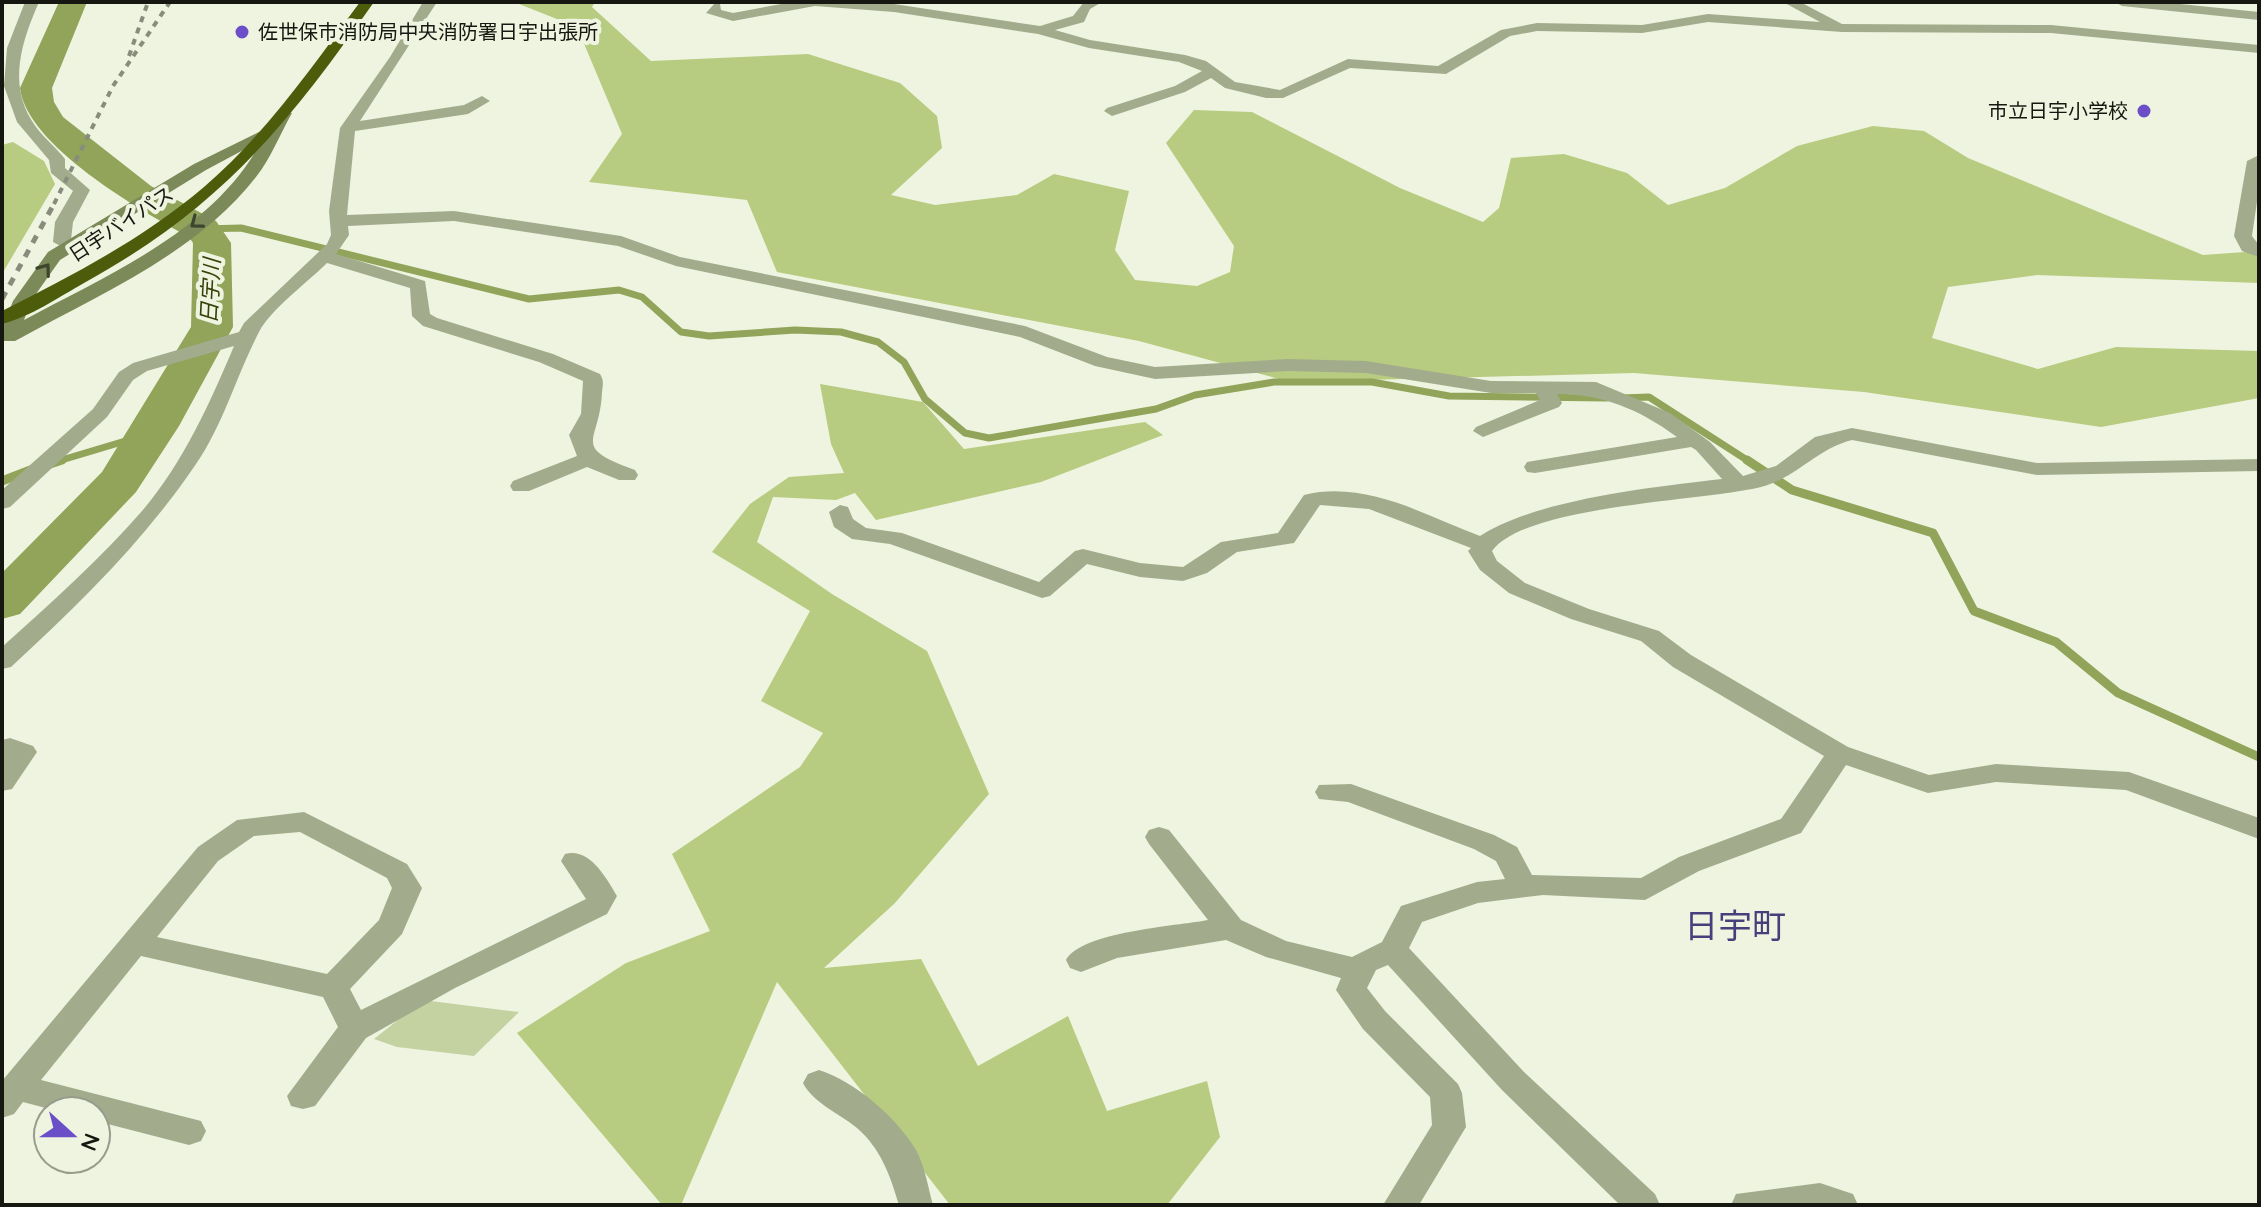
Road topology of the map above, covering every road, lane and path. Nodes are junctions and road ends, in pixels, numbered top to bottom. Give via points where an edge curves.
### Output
1 (32, 2) edge
2 (367, 2) edge
3 (430, 2) edge
4 (815, 2) edge
5 (1095, 2) edge
6 (1790, 2) edge
7 (2122, 2) edge
8 (715, 7) dead end
9 (2259, 16) edge
10 (1842, 28) junction
11 (1039, 30) junction
12 (2259, 49) edge
13 (1211, 72) junction
14 (482, 101) dead end
15 (1112, 111) dead end
16 (284, 113) junction
17 (348, 128) junction
18 (268, 131) junction
19 (2259, 160) edge
20 (339, 221) junction
21 (70, 246) junction
22 (2259, 252) edge
23 (330, 253) junction
24 (4, 336) edge
25 (240, 337) junction
26 (1546, 393) junction
27 (1483, 431) dead end
28 (1695, 440) junction
29 (591, 458) junction
30 (2259, 465) edge
31 (1535, 467) dead end
32 (627, 475) dead end
33 (1747, 482) junction
34 (521, 486) dead end
35 (2, 502) edge
36 (840, 512) dead end
37 (1484, 545) junction
38 (2, 661) edge
39 (2, 752) edge
40 (1839, 753) junction
41 (2, 782) edge
42 (1329, 792) dead end
43 (2259, 829) edge
44 (1159, 837) dead end
45 (575, 861) dead end
46 (1523, 886) junction
47 (1230, 928) junction
48 (136, 944) junction
49 (1393, 950) junction
50 (1081, 960) dead end
51 (1359, 970) junction
52 (333, 987) junction
53 (355, 1029) junction
54 (819, 1083) dead end
55 (9, 1096) edge
56 (303, 1096) dead end
57 (189, 1131) dead end
58 (916, 1205) edge
59 (1400, 1205) edge
60 (1643, 1205) edge
61 (1748, 1205) edge
62 (1841, 1205) edge

1 - 21 street via 9,71 9,89 19,127 57,159 57,170 82,190 60,233
2 - 16 highway, 日宇バイパス
3 - 17 street
4 - 8 street via 733,17 713,13
4 - 11 street
5 - 11 street via 1079,13 1079,19
6 - 10 street
7 - 9 street
10 - 12 street via 2051,29
10 - 13 street via 1708,18 1642,29 1537,27 1506,33 1441,71 1348,63 1283,94 1230,85
11 - 13 street via 1180,58
13 - 15 street via 1180,89
14 - 17 street via 468,109
16 - 18 highway, 日宇バイパス
16 -> 24 street via 253,171 228,199 112,277
17 - 20 street
18 - 21 street
18 - 24 highway, 日宇バイパス via 217,184 160,230 69,284
19 - 22 street via 2243,236 2248,247
20 - 23 street via 340,235
20 - 26 street via 454,216 621,241 676,261 1025,332 1102,362 1155,373 1288,365 1366,367
24 -> 21 street via 54,256
23 - 25 street
23 - 29 street via 419,285 421,316 430,322 593,378 591,414 580,435
25 - 35 street via 126,376 100,413
25 - 38 street via 219,405 151,514
26 - 27 street
26 - 28 street via 1603,390 1663,417
28 - 31 street
28 - 33 street
29 - 32 street
29 - 34 street
30 - 33 street via 2037,469 1852,434 1822,441 1784,471
33 - 37 street via 1632,496 1508,528
36 - 37 street via 842,522 860,534 894,538 1042,591 1083,556 1166,574 1196,570 1223,549 1283,541 1296,533 1312,500 1325,496 1379,506
37 - 40 street via 1480,551 1488,565 1517,588 1650,636 1682,661
39 - 41 street via 10,747 24,752
40 - 43 street via 1928,784 1996,773 2129,781
40 - 46 street via 1791,826 1689,864 1645,889
42 - 46 street via 1351,793 1484,842 1507,854
44 - 47 street
45 - 53 street via 602,896 597,906 419,991
46 - 49 street via 1477,893 1411,914
47 - 50 street via 1113,947
47 - 51 street via 1250,941 1295,956
48 - 52 street
48 - 52 street via 208,854 247,827 304,822 397,871 407,888 391,926
48 - 55 street
49 - 51 street via 1364,962
49 - 60 street via 1513,1081
51 - 59 street via 1351,990 1446,1093 1449,1127
52 - 53 street
53 - 56 street
54 - 58 street via 870,1119 903,1159
55 - 57 street
61 - 62 street via 1820,1198

